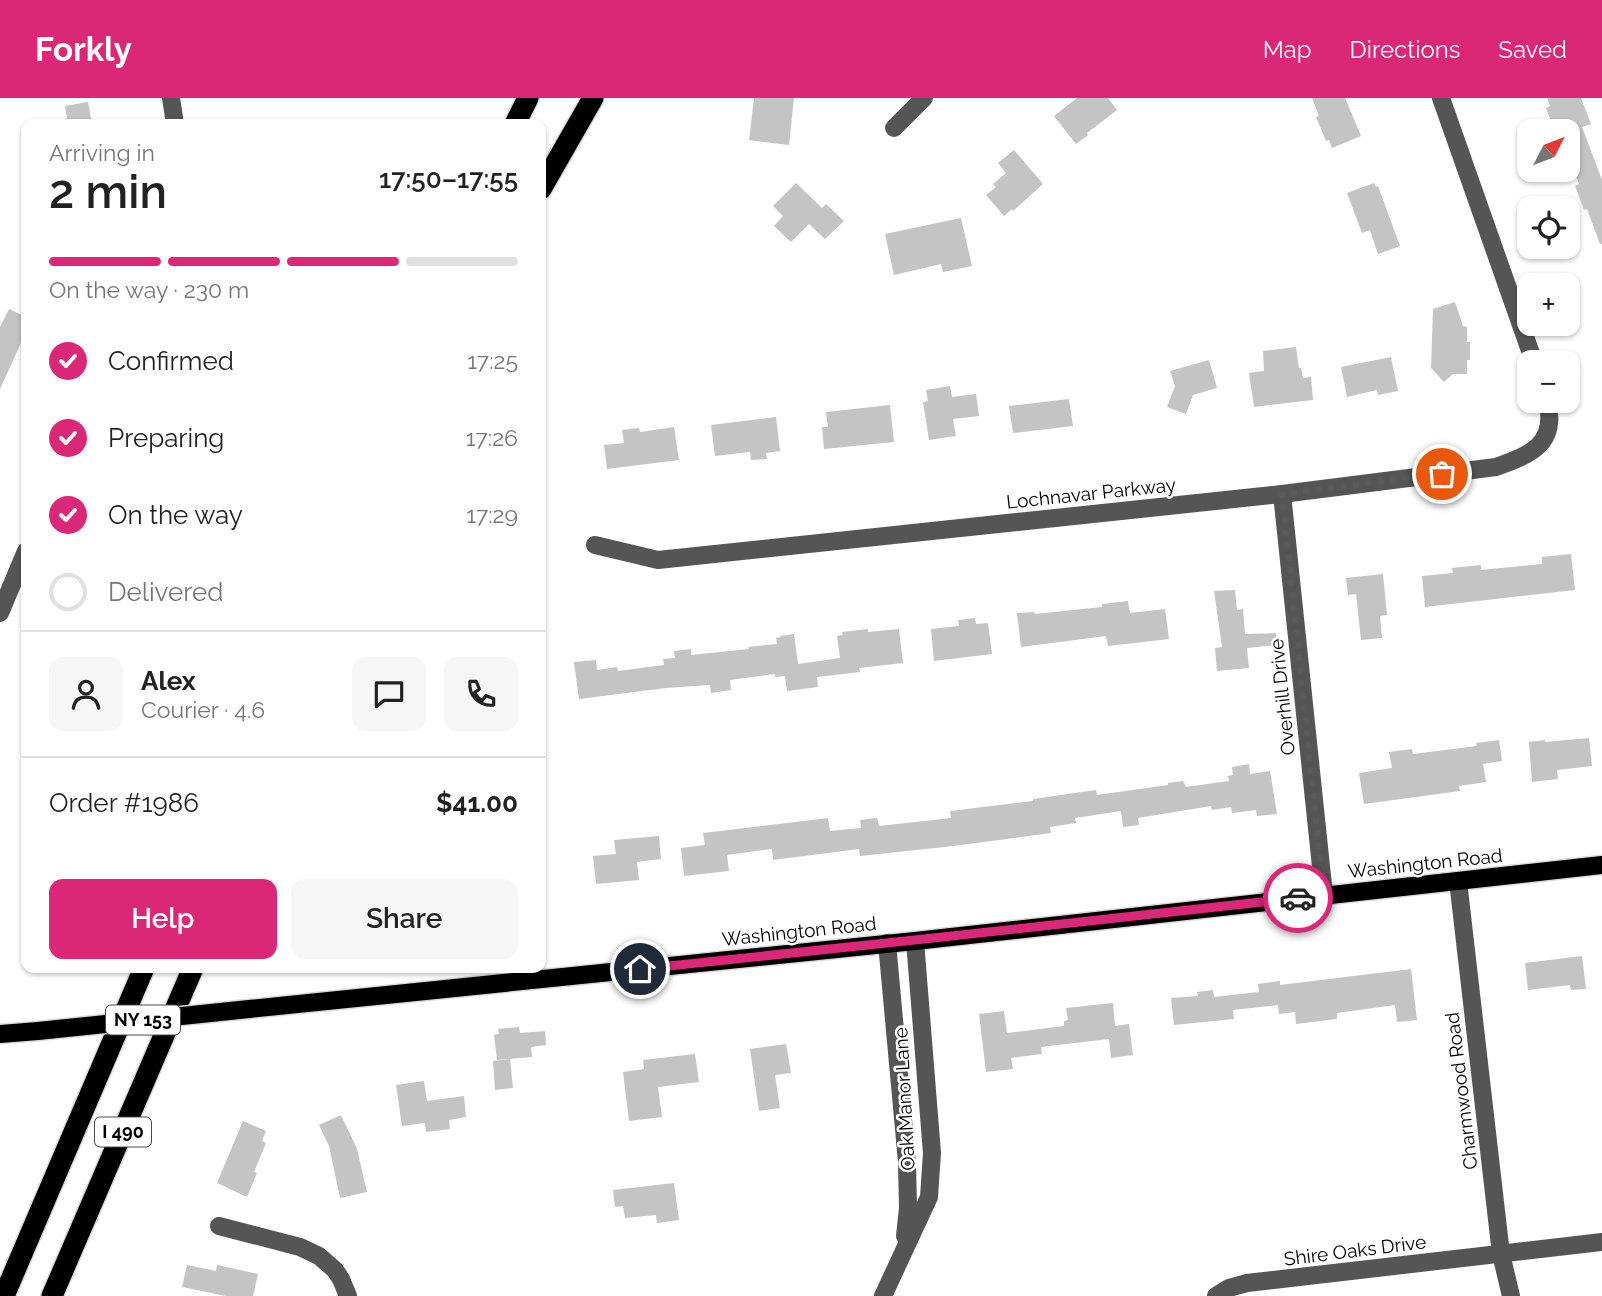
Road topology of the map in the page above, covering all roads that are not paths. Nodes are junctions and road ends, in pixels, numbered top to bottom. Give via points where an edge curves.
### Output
1 (171, 98) edge
2 (528, 98) edge
3 (593, 98) edge
4 (924, 98) edge
5 (1441, 98) edge
6 (174, 119) edge
7 (518, 119) edge
8 (894, 128) dead end
9 (546, 180) edge
10 (1530, 350) edge
11 (1549, 413) edge
12 (1282, 494) junction
13 (596, 545) dead end
14 (21, 563) edge
15 (0, 612) edge
16 (1602, 865) edge
17 (1458, 881) junction
18 (1324, 895) junction
19 (915, 940) junction
20 (887, 943) junction
21 (142, 973) edge
22 (191, 973) edge
23 (0, 1034) edge
24 (219, 1226) dead end
25 (1602, 1242) edge
26 (904, 1251) junction
27 (1501, 1254) junction
28 (4, 1296) edge
29 (52, 1296) edge
30 (348, 1296) edge
31 (883, 1296) edge
32 (1216, 1296) edge
33 (1511, 1296) edge

1 - 6 street
2 - 7 highway
3 - 9 highway
4 - 8 street
5 - 10 street
11 - 12 street, Lochnavar Parkway via 1541,444 1522,458 1496,467
12 - 13 street, Lochnavar Parkway via 658,560
12 - 18 street, Overhill Drive
14 - 15 street
16 - 17 main road, Washington Road / NY 153
17 - 18 main road, Washington Road / NY 153
17 - 27 street, Charmwood Road
18 - 19 main road, Washington Road / NY 153
19 - 20 main road, Washington Road / NY 153
19 - 26 street, Oak Manor Lane via 932,1153 929,1197
20 - 23 main road, Washington Road / NY 153, bridge
20 - 26 street, Oak Manor Lane via 907,1162
21 - 28 highway, I 490
22 - 29 highway, I 490
24 - 30 street via 319,1256 335,1270
25 - 27 street, Shire Oaks Drive
26 - 31 street, Oak Manor Lane
27 - 32 street, Shire Oaks Drive via 1247,1283
27 - 33 street, Charmwood Road

